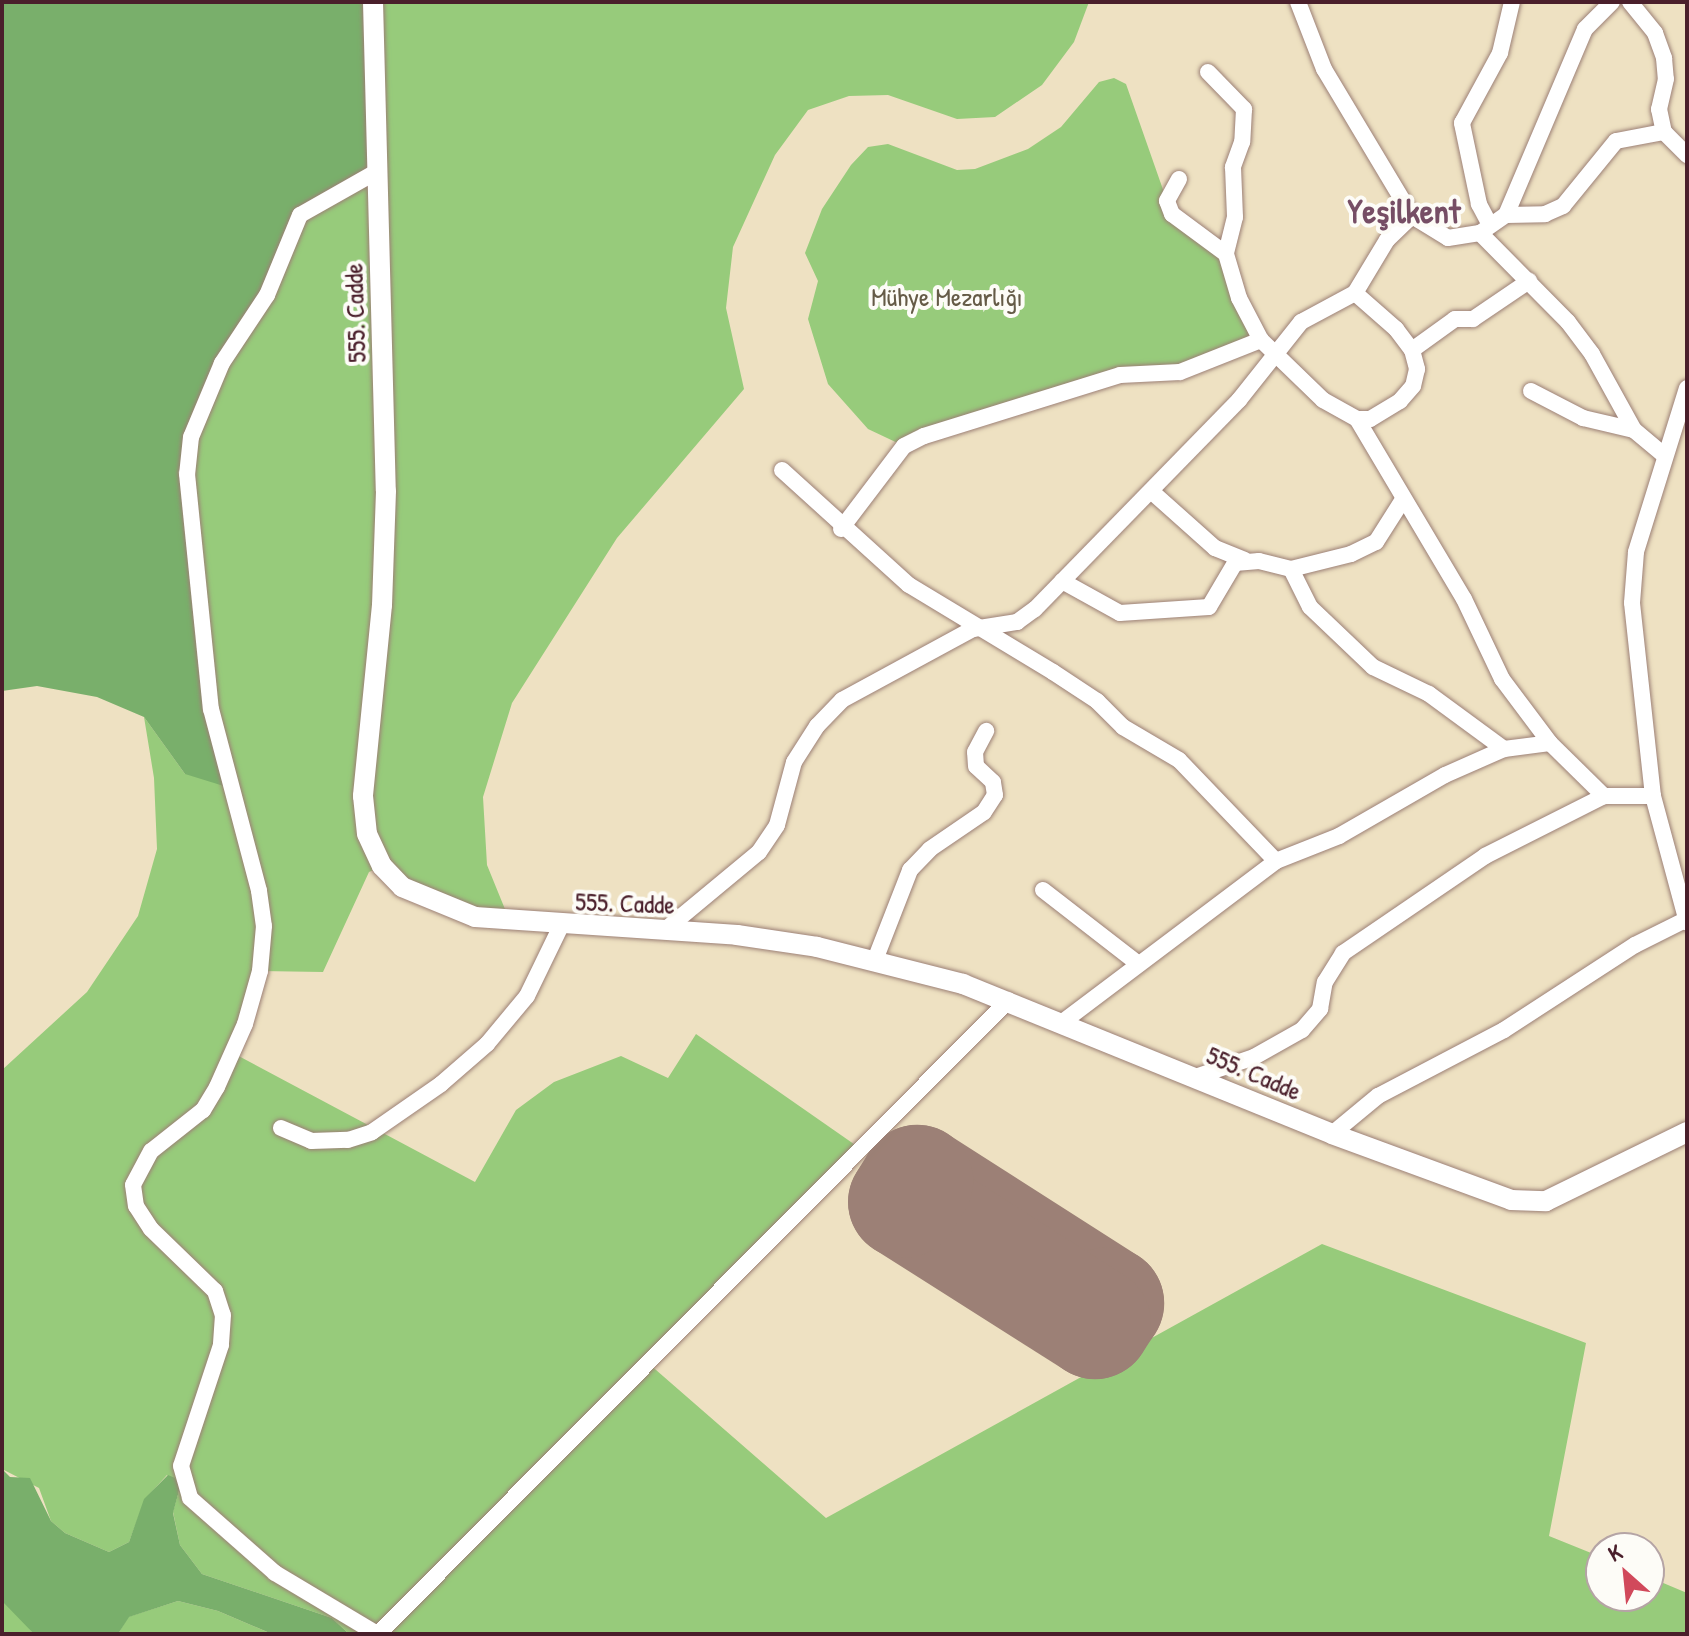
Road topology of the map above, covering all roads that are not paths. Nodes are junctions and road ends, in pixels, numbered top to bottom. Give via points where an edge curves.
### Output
1 (373, 2) edge
2 (1298, 2) edge
3 (1512, 2) edge
4 (1612, 2) edge
5 (1630, 2) edge
6 (1208, 72) dead end
7 (1664, 132) junction
8 (1687, 155) edge
9 (376, 172) junction
10 (1179, 179) dead end
11 (1506, 215) junction
12 (1412, 216) junction
13 (1485, 229) junction
14 (1226, 254) junction
15 (1529, 281) junction
16 (1355, 293) junction
17 (1261, 340) junction
18 (1276, 349) junction
19 (1412, 350) junction
20 (1687, 388) edge
21 (1531, 391) dead end
22 (1357, 419) junction
23 (1634, 430) junction
24 (1663, 454) junction
25 (782, 470) dead end
26 (1151, 491) junction
27 (1402, 501) junction
28 (841, 529) junction
29 (1245, 560) junction
30 (1291, 569) junction
31 (1062, 581) junction
32 (973, 629) junction
33 (986, 731) dead end
34 (1550, 743) junction
35 (1504, 749) junction
36 (1604, 796) junction
37 (1653, 796) junction
38 (1276, 861) junction
39 (1043, 890) dead end
40 (1687, 920) edge
41 (561, 926) junction
42 (665, 930) junction
43 (875, 960) junction
44 (1137, 963) junction
45 (1009, 1000) junction
46 (1064, 1021) junction
47 (1198, 1076) junction
48 (281, 1128) dead end
49 (1687, 1132) edge
50 (1332, 1134) junction
51 (377, 1634) edge

1 - 9 street, 555. Cadde
2 - 12 street via 1324,69
3 - 13 street via 1500,53 1462,123
4 - 11 street via 1585,29
5 - 7 street via 1655,33 1664,58 1666,79 1659,109
6 - 14 street via 1244,109 1233,167 1235,217
7 - 8 street
7 - 11 street via 1616,141 1563,206 1545,214
9 - 41 street, 555. Cadde via 386,491 382,605 363,796 367,834 382,866 402,887 444,908 511,924
9 - 51 street via 300,215 267,295 222,363 191,437 187,474 211,709 227,787 259,891 262,956 245,1024 217,1087 203,1110 151,1151 133,1185 136,1206 151,1229 207,1282 223,1315 221,1345 181,1466 190,1498 275,1573
10 - 14 street via 1167,201 1172,214
11 - 13 street
12 - 13 street via 1448,238
12 - 16 street via 1387,240
13 - 15 street
14 - 17 street via 1239,298
15 - 19 street via 1473,319 1455,319
15 - 23 street via 1592,354
16 - 18 street via 1301,322
16 - 19 street
17 - 18 street
17 - 28 street via 1180,372 1120,375 924,436 904,446
18 - 22 street via 1323,400
18 - 26 street via 1239,400
19 - 22 street via 1417,369 1413,386 1387,411
20 - 24 street
21 - 23 street via 1583,418
22 - 27 street
23 - 24 street
24 - 37 street via 1636,552 1632,603
25 - 28 street
26 - 29 street via 1215,548
26 - 31 street
27 - 30 street via 1376,542
27 - 34 street via 1464,599 1502,679
28 - 32 street
29 - 30 street
29 - 31 street via 1227,573 1216,603 1188,610 1120,613
30 - 35 street via 1310,607 1373,667 1429,694
31 - 32 street via 1017,622
32 - 38 street via 1053,672 1123,727 1179,760
32 - 42 street via 842,700 794,762 777,825 759,852
33 - 43 street via 975,752 976,766 993,782 995,795 984,812 930,849 910,870
34 - 35 street
34 - 36 street
35 - 38 street via 1445,775 1339,836
36 - 37 street
36 - 47 street via 1485,856 1343,953 1325,982 1320,1009 1302,1030 1254,1057
37 - 40 street
38 - 44 street
39 - 44 street
40 - 50 street via 1635,945 1491,1038 1378,1096
41 - 42 street, 555. Cadde
41 - 48 street via 527,996 487,1044 441,1084 383,1125 348,1140 311,1141
42 - 43 street, 555. Cadde via 737,935
43 - 45 street, 555. Cadde
44 - 46 street
45 - 46 street, 555. Cadde
45 - 51 street
46 - 47 street, 555. Cadde
47 - 50 street, 555. Cadde
49 - 50 street, 555. Cadde via 1546,1201 1511,1200

